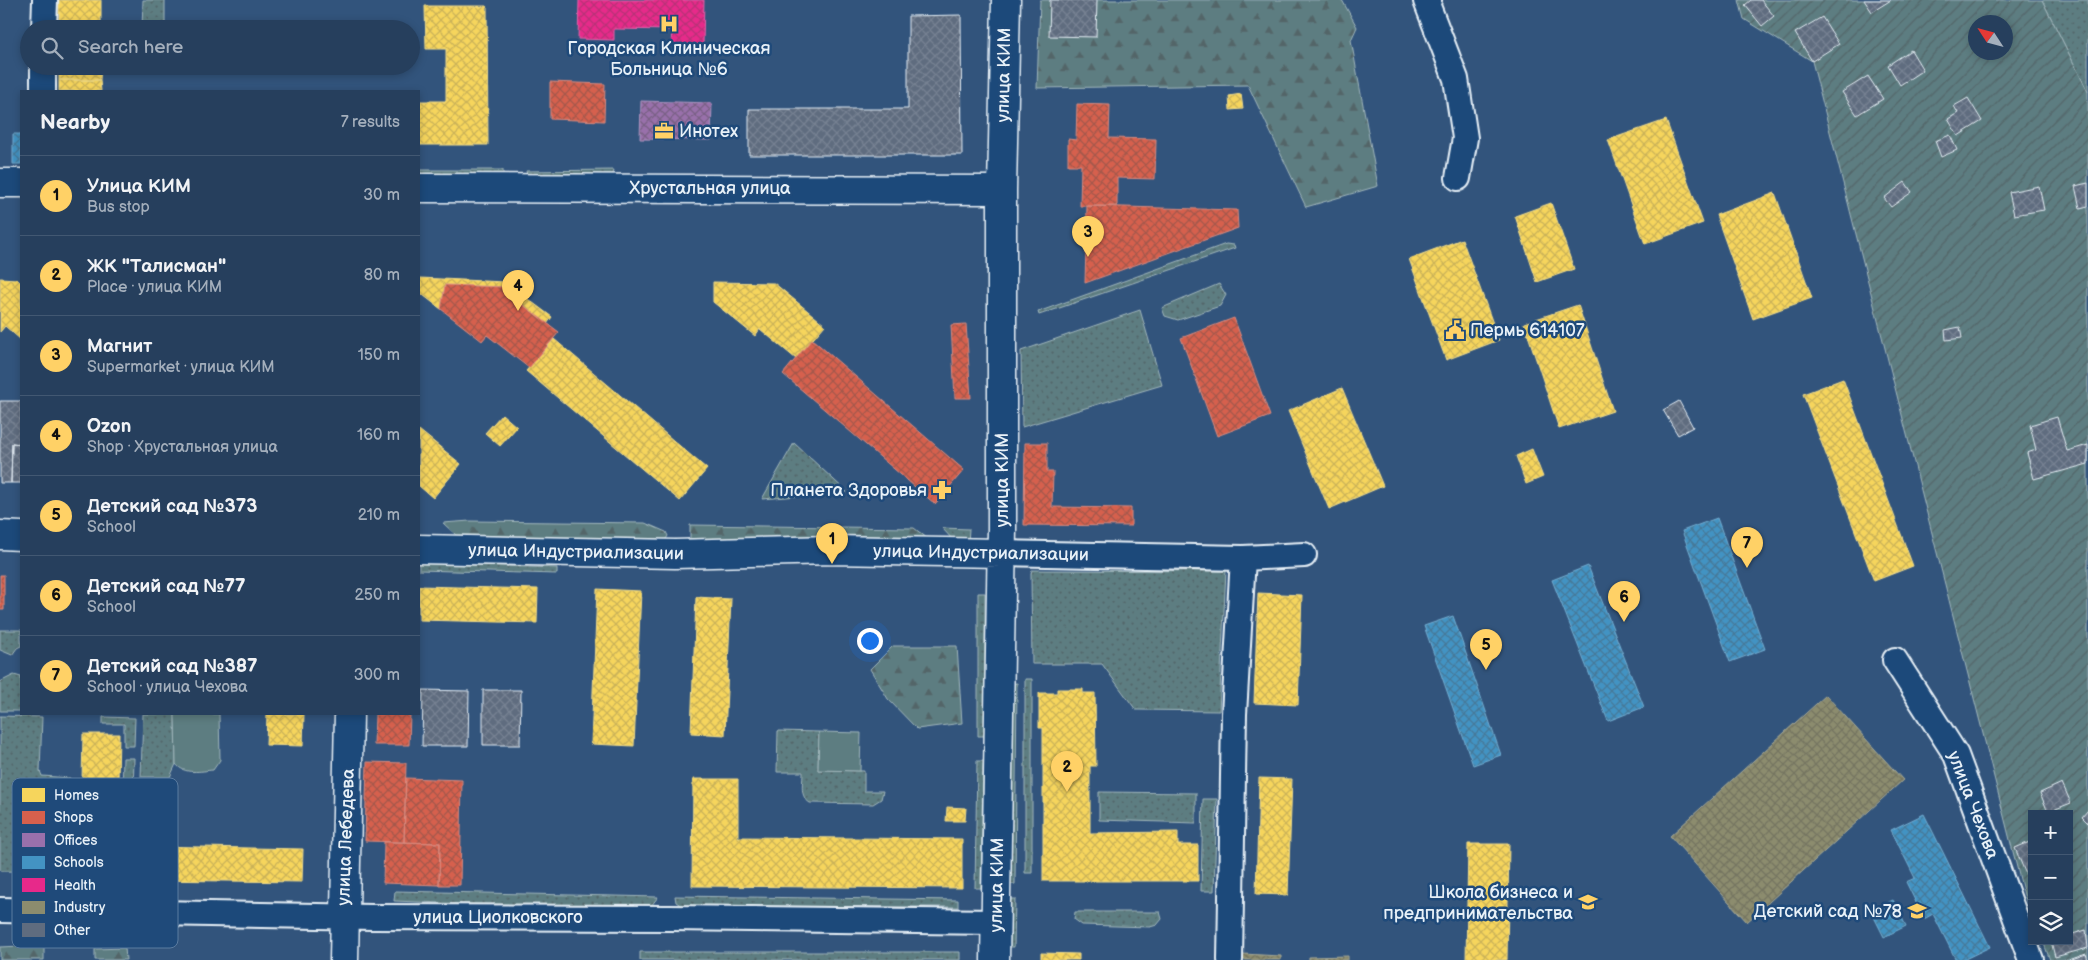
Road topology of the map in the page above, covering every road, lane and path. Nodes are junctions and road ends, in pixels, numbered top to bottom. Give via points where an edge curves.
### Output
1 (45, 0) edge
2 (1006, 0) edge
3 (1429, 0) edge
4 (44, 20) edge
5 (43, 75) edge
6 (42, 90) edge
7 (1458, 178) dead end
8 (0, 183) edge
9 (20, 183) edge
10 (420, 188) edge
11 (1002, 190) junction
12 (0, 535) edge
13 (20, 536) edge
14 (420, 549) edge
15 (1001, 553) junction
16 (1304, 555) dead end
17 (1243, 558) junction
18 (1895, 660) dead end
19 (348, 715) edge
20 (178, 913) edge
21 (344, 916) junction
22 (996, 922) junction
23 (344, 960) edge
24 (995, 960) edge
25 (1230, 960) edge
26 (2031, 960) edge

1 - 4 street
2 - 11 street, улица КИМ
3 - 7 street via 1426,2 1456,79 1465,138
5 - 6 street
8 - 9 street
10 - 11 street, Хрустальная улица
11 - 15 street, улица КИМ
12 - 13 street
14 - 15 street, улица Индустриализации via 675,554 831,550
15 - 17 street, улица Индустриализации
15 - 22 street, улица КИМ
16 - 17 street, улица Индустриализации
17 - 25 street via 1233,742
18 - 26 street, улица Чехова via 1956,755
19 - 21 street, улица Лебедева
20 - 21 street, улица Циолковского
21 - 22 street, улица Циолковского
21 - 23 street, улица Лебедева
22 - 24 street, улица КИМ

